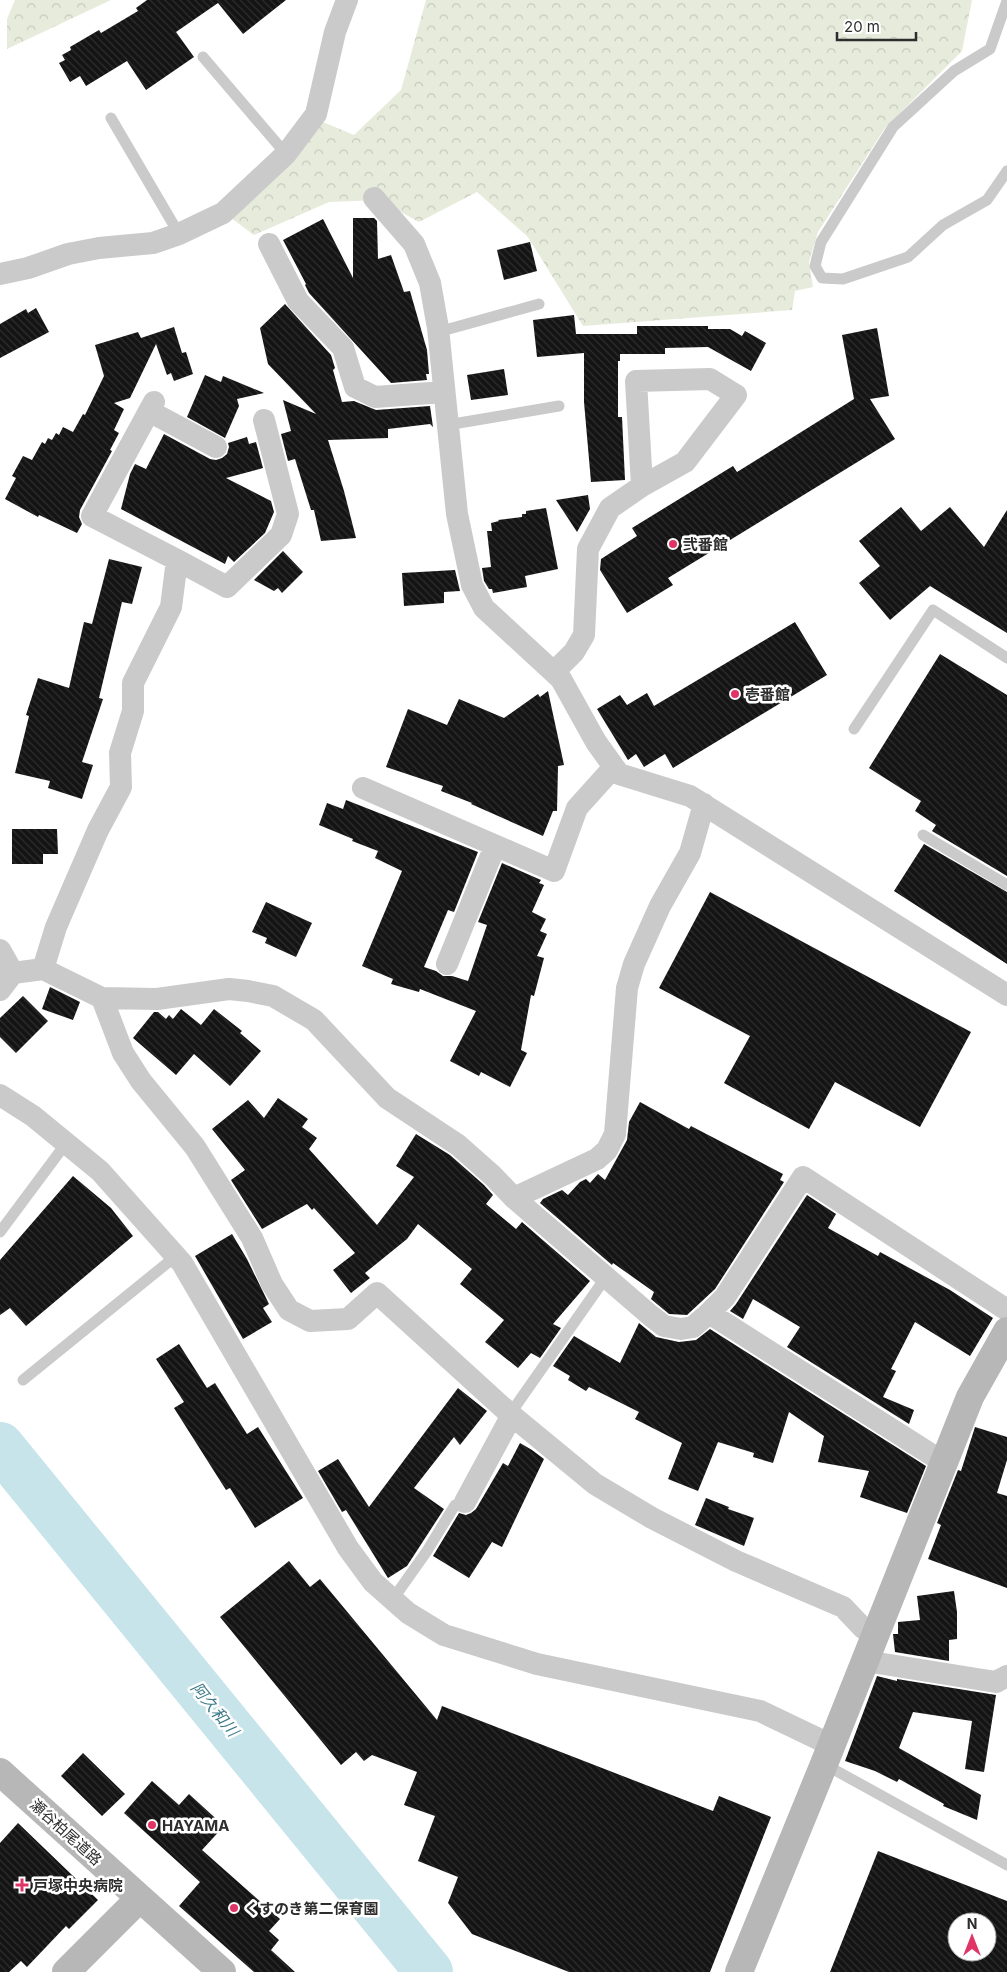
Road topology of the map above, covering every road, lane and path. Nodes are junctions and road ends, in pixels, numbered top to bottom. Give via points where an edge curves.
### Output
1 (348, 0) edge
2 (1007, 1) edge
3 (203, 56) dead end
4 (111, 118) dead end
5 (286, 154) junction
6 (1007, 171) edge
7 (374, 198) dead end
8 (179, 234) junction
9 (269, 244) dead end
10 (0, 274) edge
11 (539, 304) dead end
12 (438, 332) junction
13 (444, 392) junction
14 (559, 406) dead end
15 (264, 420) dead end
16 (447, 425) junction
17 (216, 447) dead end
18 (642, 486) junction
19 (178, 560) junction
20 (1007, 658) edge
21 (554, 672) junction
22 (854, 729) dead end
23 (614, 767) junction
24 (363, 788) dead end
25 (704, 804) junction
26 (923, 835) dead end
27 (496, 846) junction
28 (1007, 885) edge
29 (0, 950) edge
30 (447, 964) dead end
31 (43, 969) junction
32 (7, 981) edge
33 (1007, 995) edge
34 (102, 998) junction
35 (0, 1095) edge
36 (67, 1142) junction
37 (514, 1198) junction
38 (0, 1232) edge
39 (176, 1256) junction
40 (606, 1277) junction
41 (1007, 1310) edge
42 (709, 1313) junction
43 (1007, 1331) edge
44 (23, 1380) dead end
45 (511, 1414) junction
46 (943, 1462) junction
47 (465, 1502) joint
48 (393, 1599) junction
49 (876, 1636) junction
50 (865, 1661) junction
51 (1003, 1683) edge
52 (828, 1754) junction
53 (0, 1772) edge
54 (1007, 1866) edge
55 (139, 1898) junction
56 (66, 1972) edge
57 (222, 1972) edge
58 (739, 1972) edge

1 - 5 street via 335,32 316,114
2 - 6 lane via 990,49 954,70 893,127 820,242 815,266 822,278 843,279 908,257 943,225 987,200
3 - 5 lane
4 - 8 lane
5 - 8 street via 223,213
7 - 12 street via 414,244 430,283
8 - 10 street via 153,243 68,254
9 - 13 street via 298,301 343,348 355,387 375,398
11 - 12 lane
12 - 13 street
13 - 16 street
14 - 16 lane
15 - 19 street via 288,514 281,535 227,587
16 - 21 street via 457,514 472,585 484,608
17 - 19 street via 151,406 92,516
18 - 18 street via 636,381 710,379 736,395 685,462
18 - 21 street via 610,508 588,549 584,635 574,652
19 - 31 street via 171,607 133,683 133,711 120,753 121,787 98,830 56,927
20 - 22 lane via 933,610
21 - 23 street via 561,678 596,742
23 - 25 street via 619,774 690,796
23 - 27 street via 577,808 554,872
24 - 27 street
25 - 33 street
25 - 37 street via 690,853 660,906 629,980 615,1134 607,1150 596,1159
26 - 28 lane
27 - 30 street
29 - 32 street
31 - 32 street
31 - 34 street
34 - 37 street via 157,999 229,989 272,996 314,1020 387,1098 458,1145
34 - 45 street via 123,1053 195,1147 252,1238 272,1284 289,1310 310,1322 348,1319 377,1293
35 - 36 street
36 - 38 lane
36 - 39 street via 100,1171
37 - 40 street
39 - 44 lane
39 - 48 street via 348,1548 373,1582
40 - 42 street via 664,1326 693,1327
40 - 45 lane
41 - 42 street via 803,1177 725,1297
42 - 46 street
43 - 46 street via 970,1396
45 - 47 street
45 - 49 street via 611,1494 736,1561 843,1607 863,1628
46 - 49 street
47 - 48 lane via 462,1506 455,1505
48 - 52 street via 408,1613 444,1635 537,1664 760,1711
49 - 50 street
50 - 51 street
50 - 52 street
52 - 54 lane
52 - 58 street
53 - 55 street, 瀬谷柏尾道路
55 - 56 street
55 - 57 street, 瀬谷柏尾道路

